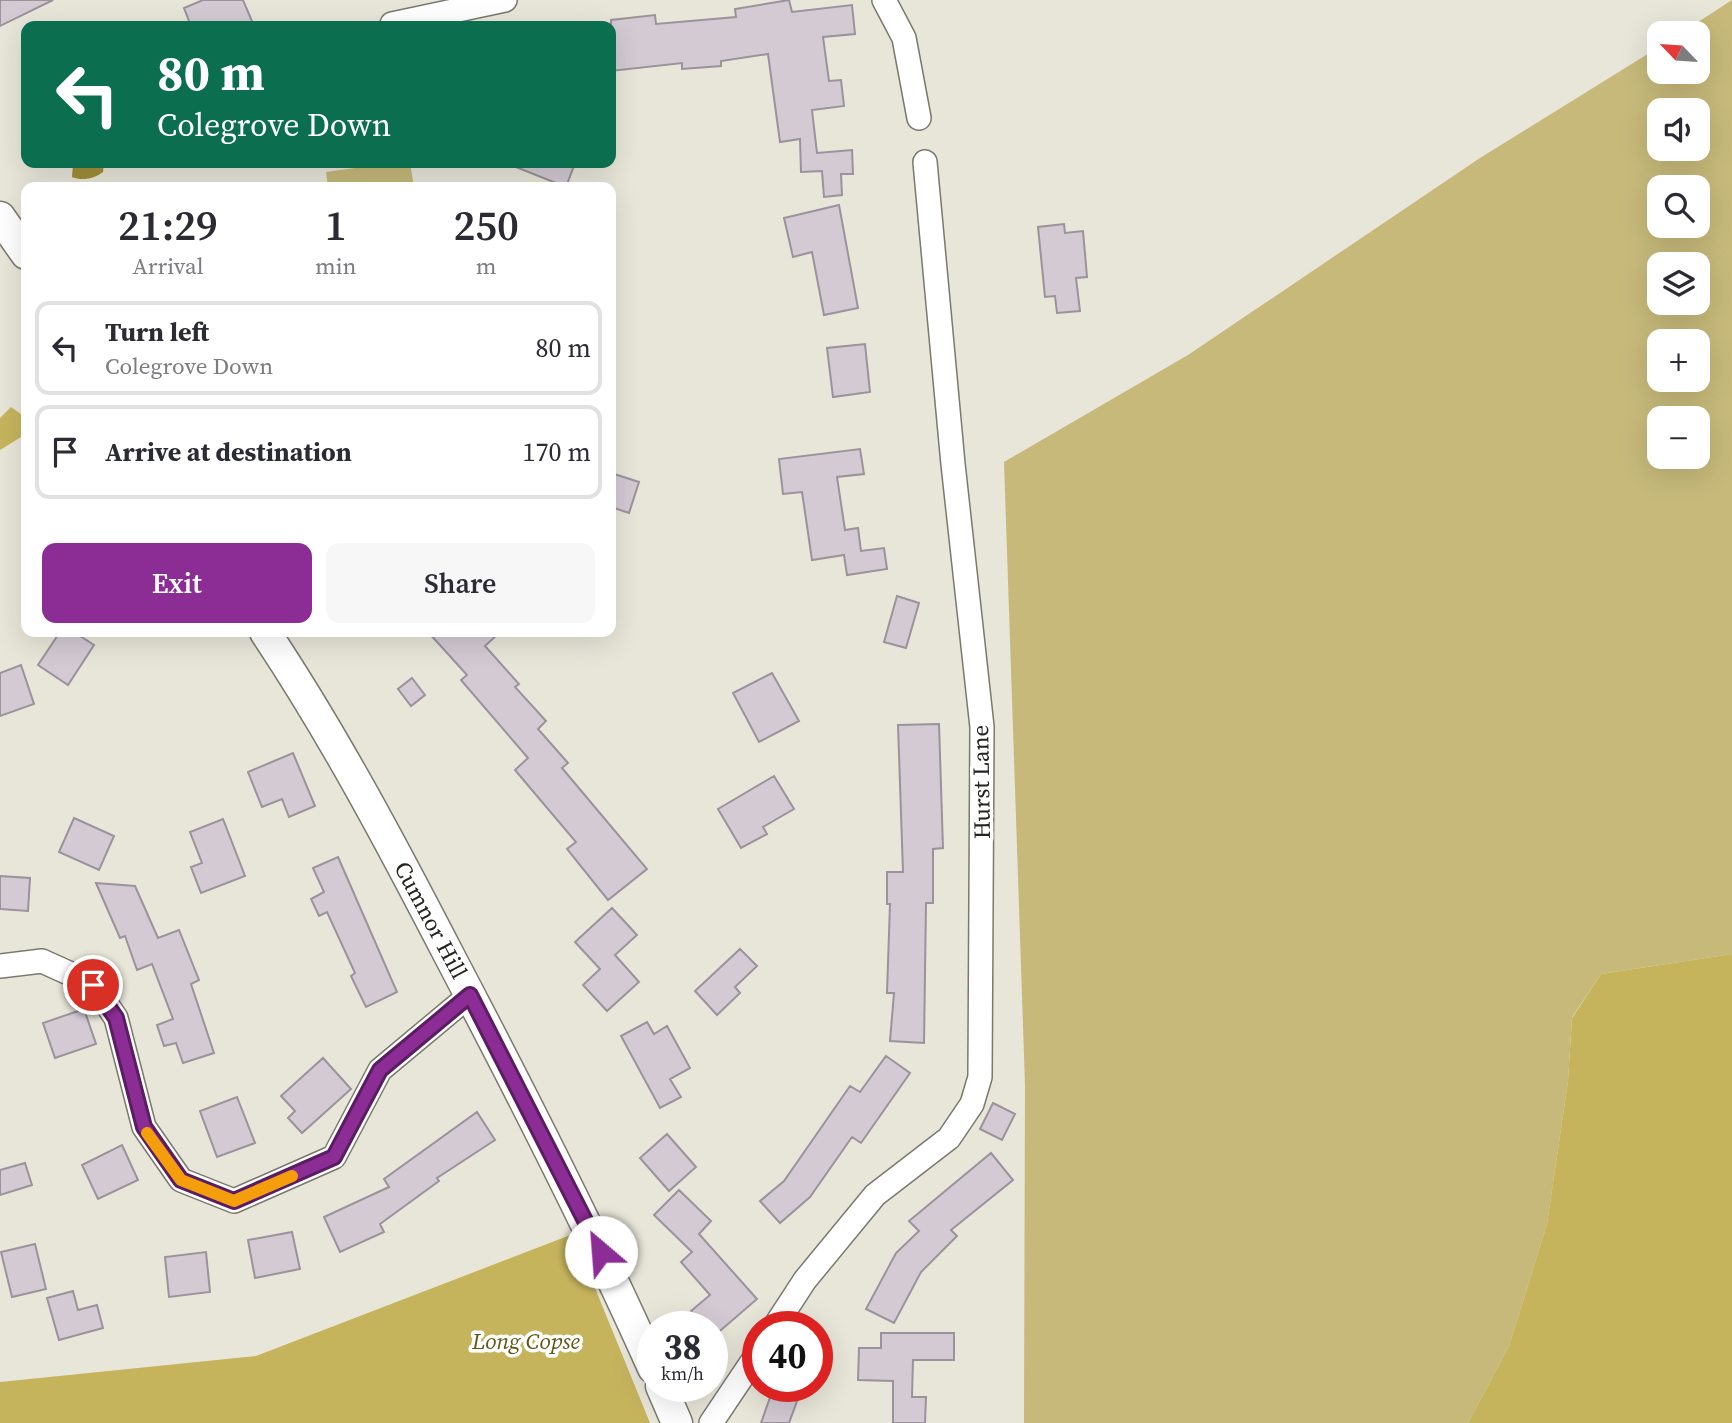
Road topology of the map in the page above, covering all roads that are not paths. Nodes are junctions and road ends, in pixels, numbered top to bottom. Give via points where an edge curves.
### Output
1 (505, 0) edge
2 (884, 0) edge
3 (406, 21) edge
4 (919, 118) dead end
5 (926, 162) dead end
6 (0, 218) edge
7 (21, 247) edge
8 (268, 637) edge
9 (0, 966) edge
10 (470, 995) junction
11 (785, 1311) edge
12 (637, 1332) edge
13 (742, 1377) edge
14 (668, 1402) edge
15 (677, 1423) edge
16 (711, 1423) edge

1 - 3 street
2 - 4 street via 904,38
5 - 11 street, Hurst Lane via 982,727 980,1077 972,1104 949,1138 875,1195
6 - 7 street
8 - 10 street, Cumnor Hill via 328,729
9 - 10 street via 42,961 93,985 116,1018 144,1127 181,1180 234,1201 334,1157 380,1070
10 - 12 street, Cumnor Hill
13 - 16 street
14 - 15 street

